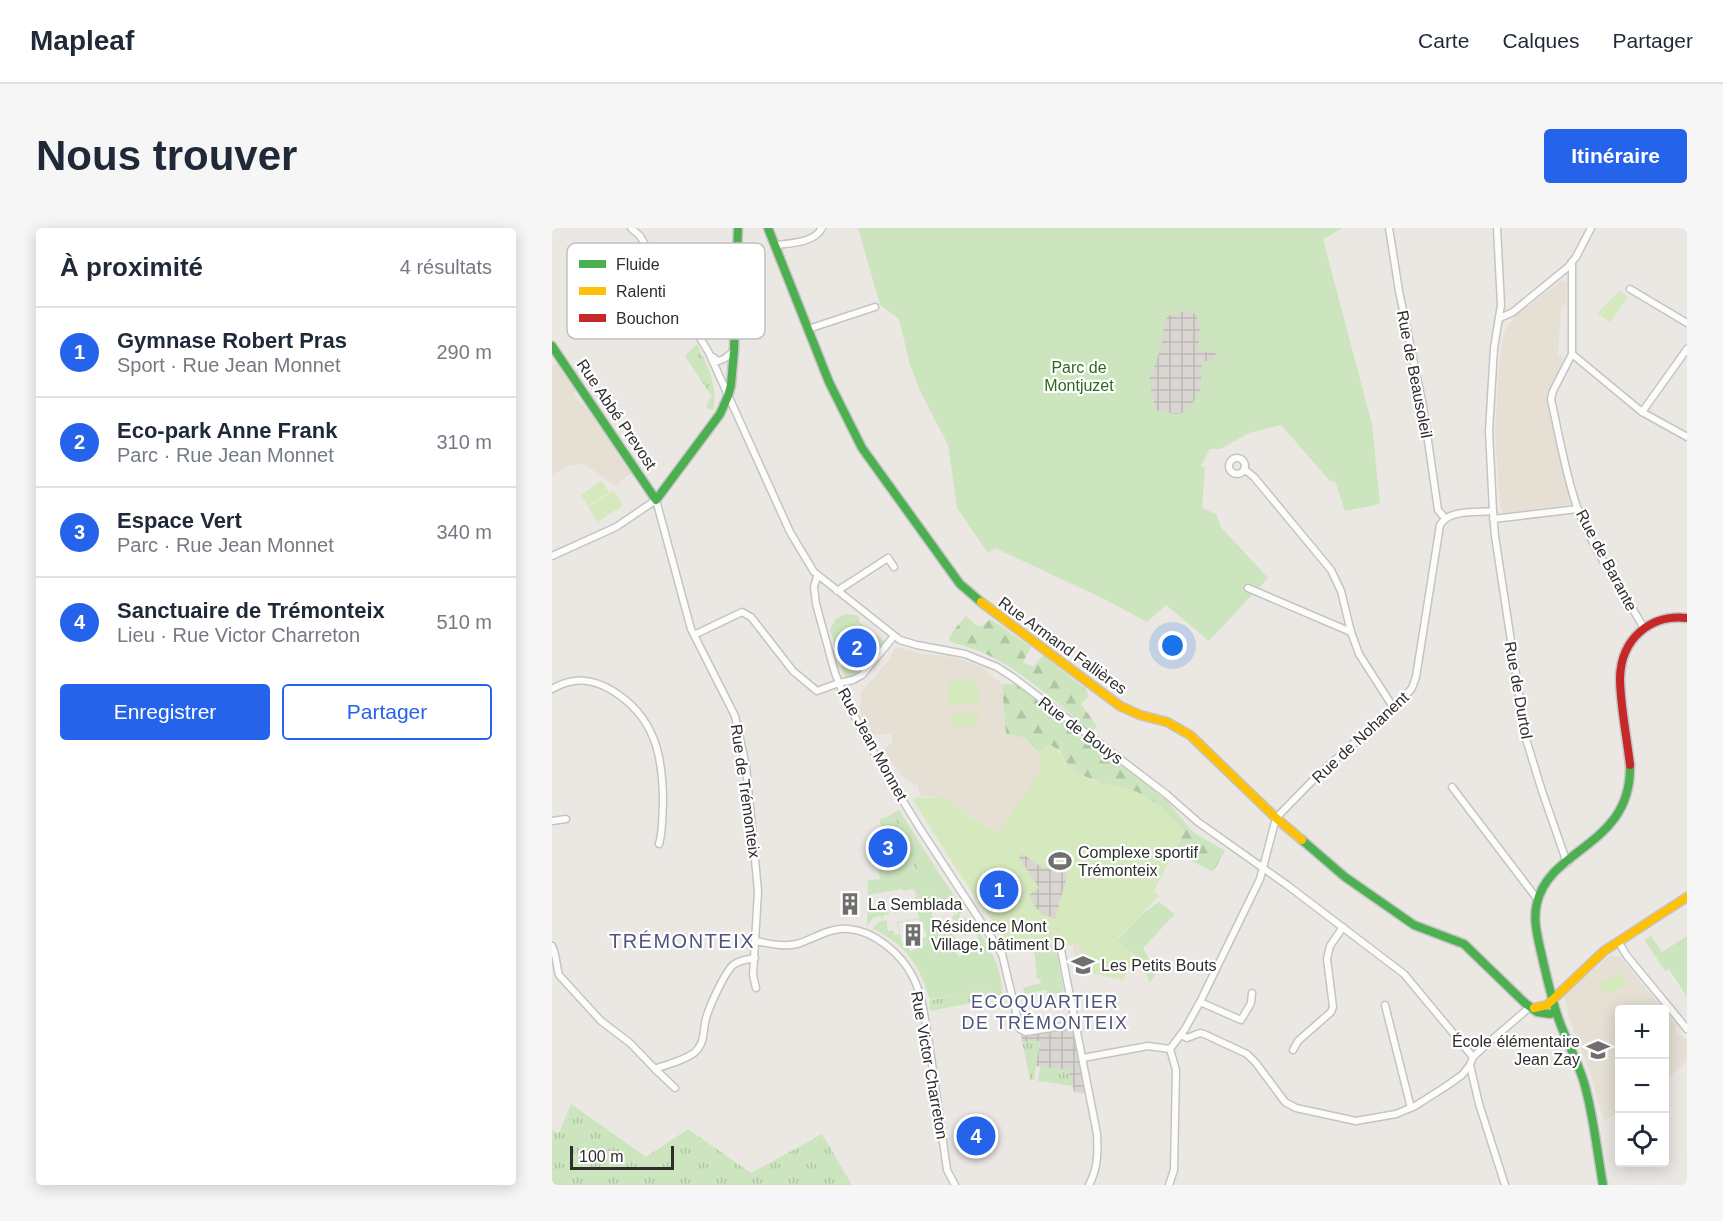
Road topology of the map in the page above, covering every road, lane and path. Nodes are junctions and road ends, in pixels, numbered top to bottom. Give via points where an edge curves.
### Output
1 (631, 228) edge
2 (738, 228) edge
3 (768, 228) edge
4 (822, 228) edge
5 (1389, 228) edge
6 (1497, 228) edge
7 (1591, 228) edge
8 (644, 243) edge
9 (738, 243) edge
10 (776, 245) junction
11 (1572, 262) junction
12 (1630, 289) dead end
13 (875, 307) dead end
14 (1500, 318) junction
15 (1687, 323) edge
16 (808, 329) junction
17 (701, 339) edge
18 (734, 339) edge
19 (552, 346) edge
20 (1687, 349) edge
21 (734, 351) junction
22 (1572, 354) junction
23 (711, 356) junction
24 (728, 396) junction
25 (1642, 412) junction
26 (1687, 437) edge
27 (1244, 469) dead end
28 (656, 500) junction
29 (1578, 509) junction
30 (1493, 515) junction
31 (1445, 518) junction
32 (552, 556) edge
33 (894, 567) dead end
34 (817, 577) junction
35 (1248, 588) dead end
36 (837, 591) junction
37 (1687, 618) edge
38 (1644, 628) junction
39 (1351, 632) junction
40 (694, 635) junction
41 (894, 636) junction
42 (839, 683) junction
43 (552, 689) edge
44 (1394, 707) junction
45 (1452, 787) dead end
46 (566, 819) dead end
47 (1276, 819) junction
48 (552, 820) edge
49 (659, 844) dead end
50 (1567, 863) junction
51 (1263, 869) junction
52 (1687, 897) edge
53 (1538, 900) junction
54 (1343, 927) junction
55 (756, 941) junction
56 (1618, 941) junction
57 (552, 946) edge
58 (1061, 950) dead end
59 (755, 958) junction
60 (756, 988) dead end
61 (1252, 993) dead end
62 (1552, 999) junction
63 (1200, 1002) junction
64 (1385, 1005) dead end
65 (1530, 1007) junction
66 (1556, 1012) junction
67 (1076, 1024) junction
68 (1687, 1029) edge
69 (1181, 1035) junction
70 (1170, 1049) junction
71 (1293, 1050) dead end
72 (1473, 1057) junction
73 (1083, 1058) junction
74 (1470, 1065) junction
75 (655, 1069) junction
76 (675, 1088) dead end
77 (1411, 1108) junction
78 (955, 1185) edge
79 (1089, 1185) edge
80 (1169, 1185) edge
81 (1505, 1185) edge
82 (1603, 1185) edge

1 - 8 street, Rue de Bouys
2 - 9 street
3 - 10 street, Rue Armand Fallières
4 - 10 street via 810,239
5 - 31 street, Rue de Beausoleil via 1438,510
6 - 14 street
7 - 11 street
10 - 16 street, Rue Armand Fallières
11 - 14 street via 1513,312
11 - 22 street
12 - 15 street
13 - 16 street
14 - 30 street via 1494,348 1489,430
16 - 47 street, Rue Armand Fallières via 862,448 967,592 1120,706 1167,722 1190,735
17 - 23 street, Rue de Bouys
18 - 21 street
19 - 28 street, Rue Abbé Prevost
20 - 25 street
21 - 23 street via 718,361
21 - 24 street
22 - 25 street
22 - 29 street, Rue de Barante via 1551,399
23 - 24 street, Rue de Bouys
24 - 28 street via 720,414
24 - 34 street, Rue de Bouys via 790,532
25 - 26 street
27 - 39 street via 1331,570 1341,591
28 - 32 street via 616,526
28 - 40 street, Rue de Trémonteix
29 - 30 street
29 - 38 street, Rue de Barante
30 - 31 street via 1454,514
30 - 50 street, Rue de Durtol via 1526,740
31 - 44 street, Rue de Nohanent via 1440,525 1416,677 1412,688
33 - 36 street via 888,558
34 - 36 street, Rue de Bouys
34 - 42 street, Rue Jean Monnet via 816,604
35 - 39 street
36 - 41 street, Rue de Bouys
37 - 38 street via 1663,618
38 - 50 street via 1630,642 1620,666 1630,768 1625,802 1604,832
39 - 44 street via 1359,654
40 - 42 street via 742,612 752,617 804,682 817,691
40 - 55 street, Rue de Trémonteix via 735,716 746,766 758,891
41 - 42 street via 862,675
41 - 51 street, Rue de Bouys via 917,645 965,654 997,667
42 - 67 street, Rue Jean Monnet via 875,755 1002,954 1020,1029 1026,1032
43 - 49 street via 576,680 594,681 619,695 642,716 661,763
44 - 47 street, Rue de Nohanent
45 - 53 street
46 - 48 street
47 - 51 street, Rue de Nohanent
47 - 65 street, Rue Armand Fallières via 1402,918 1464,944
50 - 53 street via 1547,883
51 - 54 street, Rue de Bouys
51 - 63 street, Rue de Nohanent
52 - 56 street
53 - 62 street via 1538,936
54 - 71 street via 1330,946 1327,959 1331,1012
54 - 72 street, Rue de Bouys via 1404,974
55 - 59 street, Rue de Trémonteix
55 - 78 street, Rue Victor Charreton via 785,946 834,930 850,929 875,938 905,964 914,977 922,1006 947,1170
56 - 62 street
56 - 68 street
57 - 75 street via 559,975 601,1021
58 - 67 street
59 - 60 street, Rue de Trémonteix
59 - 75 street via 740,961 730,969 708,1011 704,1038 694,1053
61 - 63 street via 1251,1004 1241,1020
62 - 65 street via 1543,1007
62 - 66 street
63 - 69 street, Rue de Nohanent
64 - 77 street
65 - 66 street via 1537,1012
65 - 72 street
66 - 82 street via 1586,1089
67 - 73 street
69 - 70 street, Rue de Nohanent
69 - 77 street via 1187,1038 1200,1033 1238,1048 1256,1063 1285,1102 1296,1108 1356,1121
70 - 73 street via 1148,1046
70 - 80 street via 1176,1070 1174,1170
72 - 74 street
73 - 79 street via 1097,1134 1096,1169
74 - 77 street via 1462,1075
74 - 81 street
75 - 76 street

